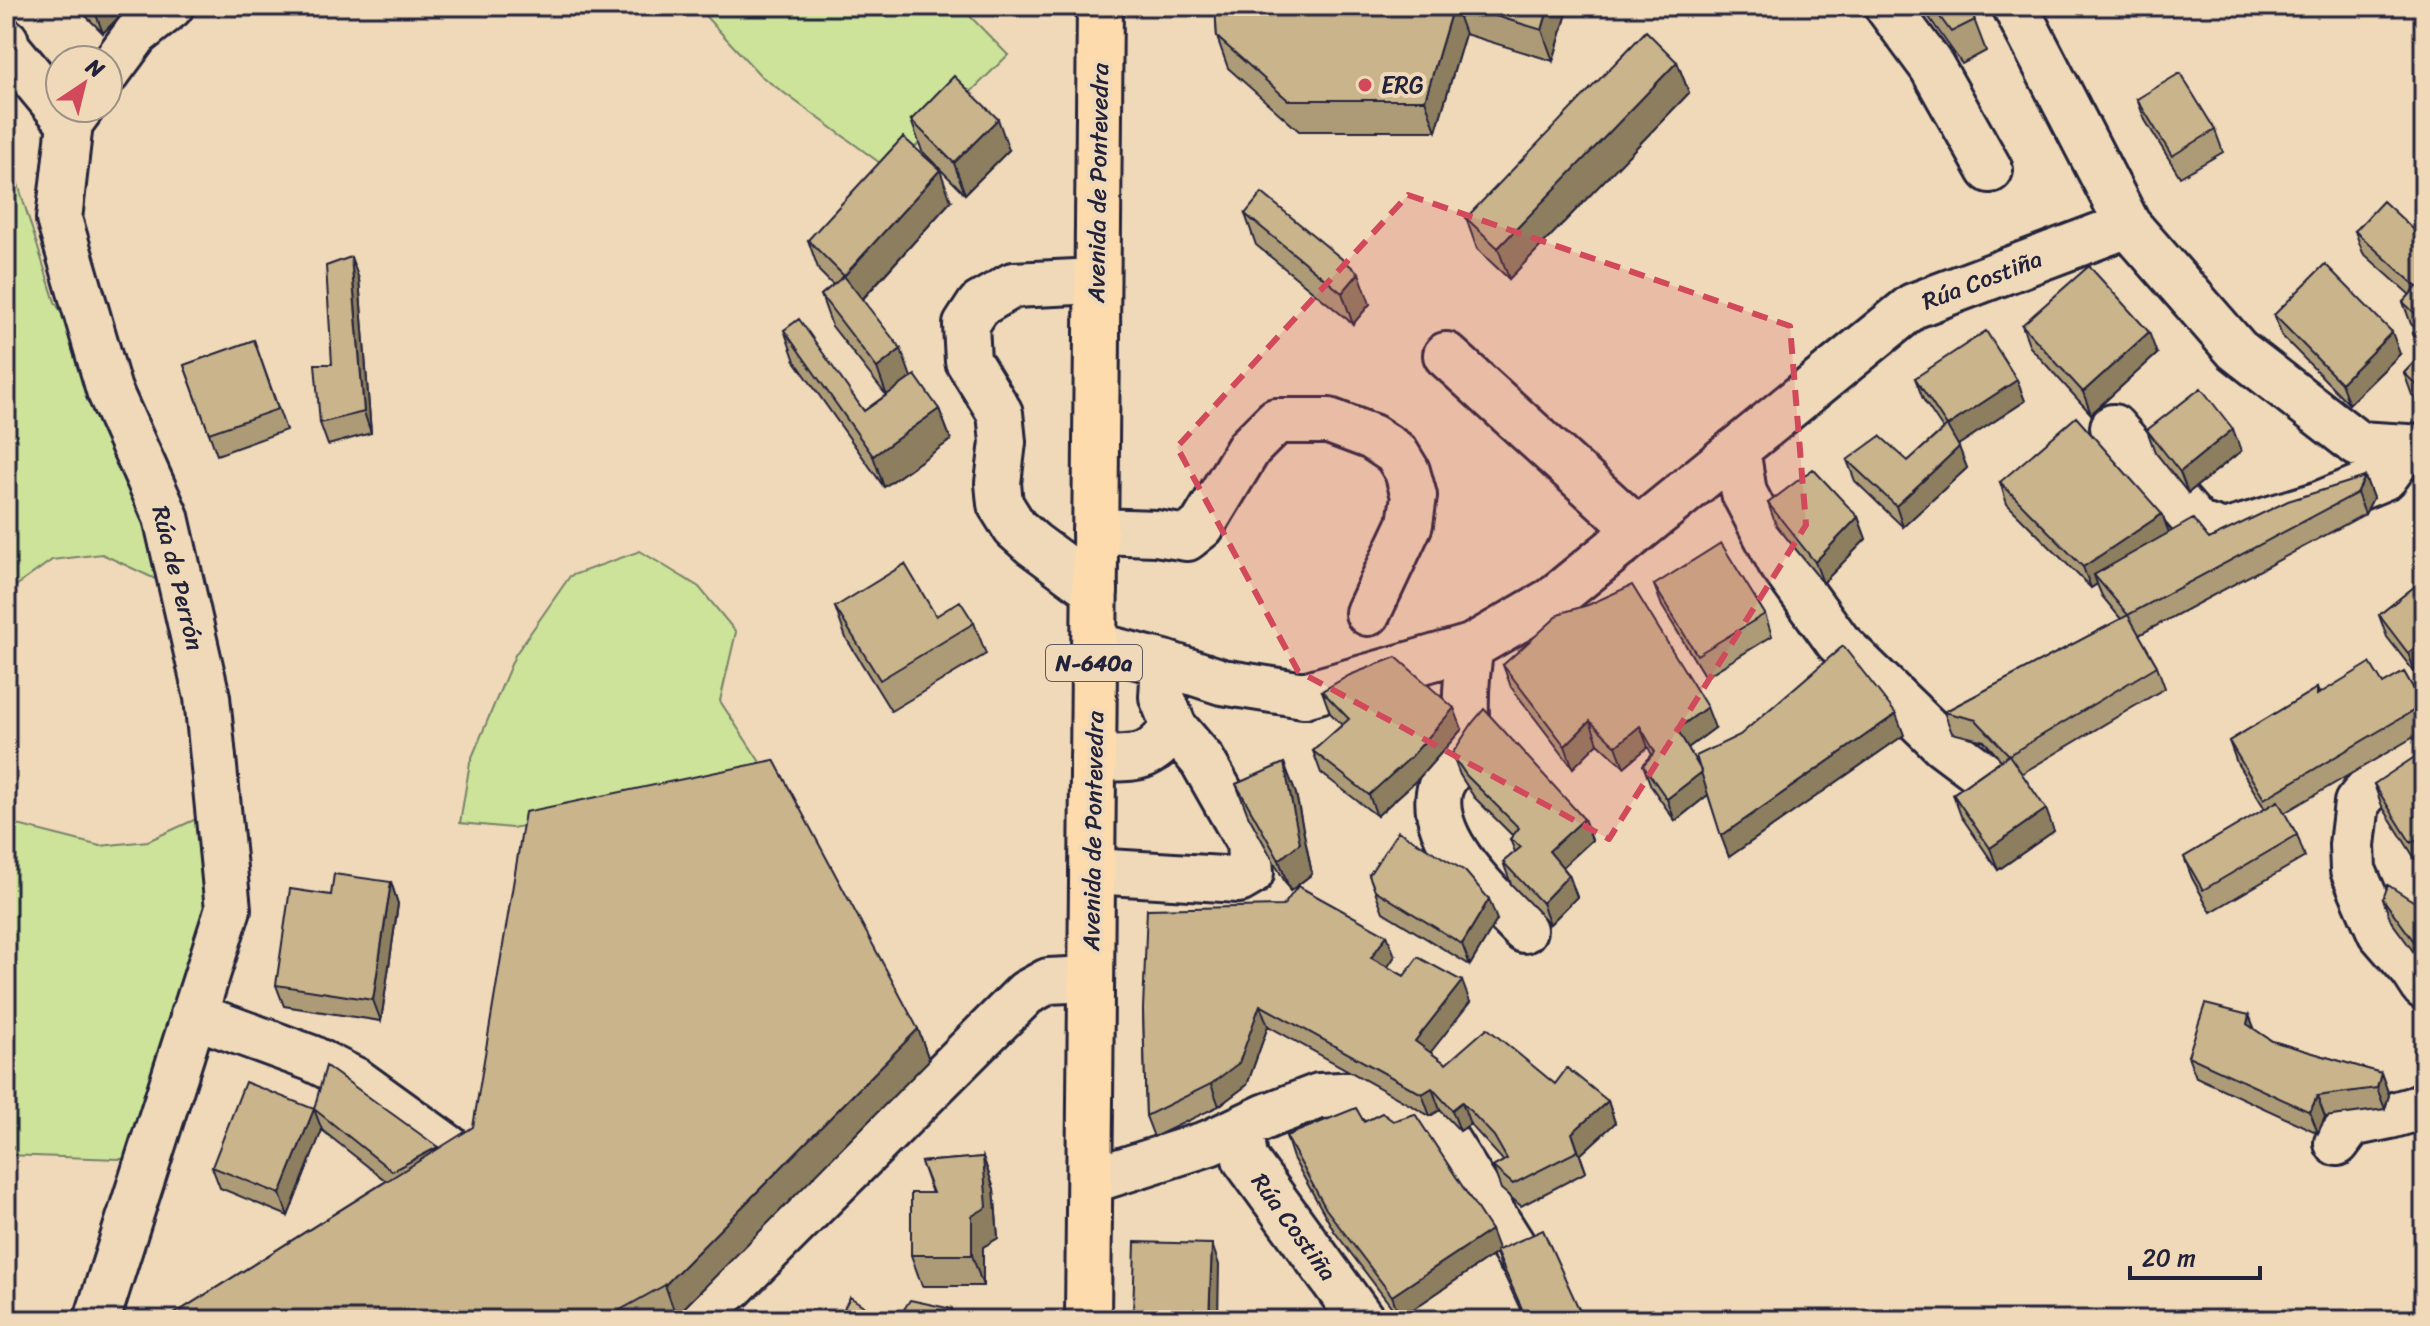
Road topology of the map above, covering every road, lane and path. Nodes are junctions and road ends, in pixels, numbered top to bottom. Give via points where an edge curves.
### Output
1 (171, 6) edge
2 (1100, 6) edge
3 (1887, 6) edge
4 (2015, 6) edge
5 (6, 45) edge
6 (124, 50) edge
7 (44, 84) edge
8 (75, 124) edge
9 (1990, 170) dead end
10 (2128, 225) junction
11 (1097, 281) junction
12 (1446, 355) dead end
13 (2113, 427) dead end
14 (2416, 448) edge
15 (1737, 449) junction
16 (1638, 530) junction
17 (1095, 531) junction
18 (1095, 590) junction
19 (1368, 613) dead end
20 (1094, 645) junction
21 (1471, 647) junction
22 (1164, 663) junction
23 (1174, 727) junction
24 (2424, 745) edge
25 (1093, 759) junction
26 (1983, 774) edge
27 (1092, 871) junction
28 (1524, 930) dead end
29 (1091, 979) junction
30 (2424, 987) edge
31 (193, 1015) junction
32 (2424, 1104) edge
33 (1241, 1128) junction
34 (2337, 1143) dead end
35 (449, 1148) edge
36 (1090, 1181) junction
37 (1520, 1257) edge
38 (97, 1320) edge
39 (688, 1320) edge
40 (1088, 1320) edge
41 (1362, 1320) edge

1 - 6 street
2 - 11 main road, Avenida de Pontevedra / N-640a
3 - 9 street via 1932,67
4 - 10 street
5 - 7 street
8 - 31 street, Rúa de Perrón via 59,219 109,390 166,517 207,697 228,909
10 - 14 street via 2237,350 2358,444
10 - 15 street, Rúa Costiña via 1913,306
11 - 17 main road, Avenida de Pontevedra / N-640a
11 - 18 street via 1013,285 979,305 966,325 968,361 1000,413 1000,504 1015,528
12 - 16 street
13 - 14 street via 2197,524 2224,533 2317,505 2385,477
15 - 16 street, Rúa Costiña
15 - 26 street via 1744,493 1780,562 1838,642 1943,744
16 - 21 street, Rúa Costiña via 1552,600
17 - 18 main road, Avenida de Pontevedra / N-640a
17 - 19 street via 1187,538 1202,526 1249,448 1276,421 1329,421 1372,437 1396,453 1414,496 1410,524
18 - 20 main road, Avenida de Pontevedra / N-640a
20 - 22 street, Rúa Costiña
20 - 25 main road, Avenida de Pontevedra / N-640a
21 - 22 street, Rúa Costiña via 1304,695 1222,682
21 - 28 street via 1467,745 1439,791 1439,821 1483,888
22 - 23 street via 1162,697
23 - 25 street via 1160,747 1143,757
23 - 27 street via 1202,760 1249,843 1251,873 1239,880
24 - 30 street via 2384,769 2357,803 2352,845 2353,870 2380,932
25 - 27 main road, Avenida de Pontevedra / N-640a
27 - 29 main road, Avenida de Pontevedra / N-640a
29 - 36 main road, Avenida de Pontevedra / N-640a
29 - 39 street via 1048,981 1026,993 733,1286
31 - 35 street via 311,1058 355,1080
31 - 38 street, Rúa de Perrón
32 - 34 street via 2351,1124
33 - 36 street
33 - 37 street via 1319,1096 1363,1094 1445,1138
33 - 41 street, Rúa Costiña via 1245,1159
36 - 40 main road, Avenida de Pontevedra / N-640a

